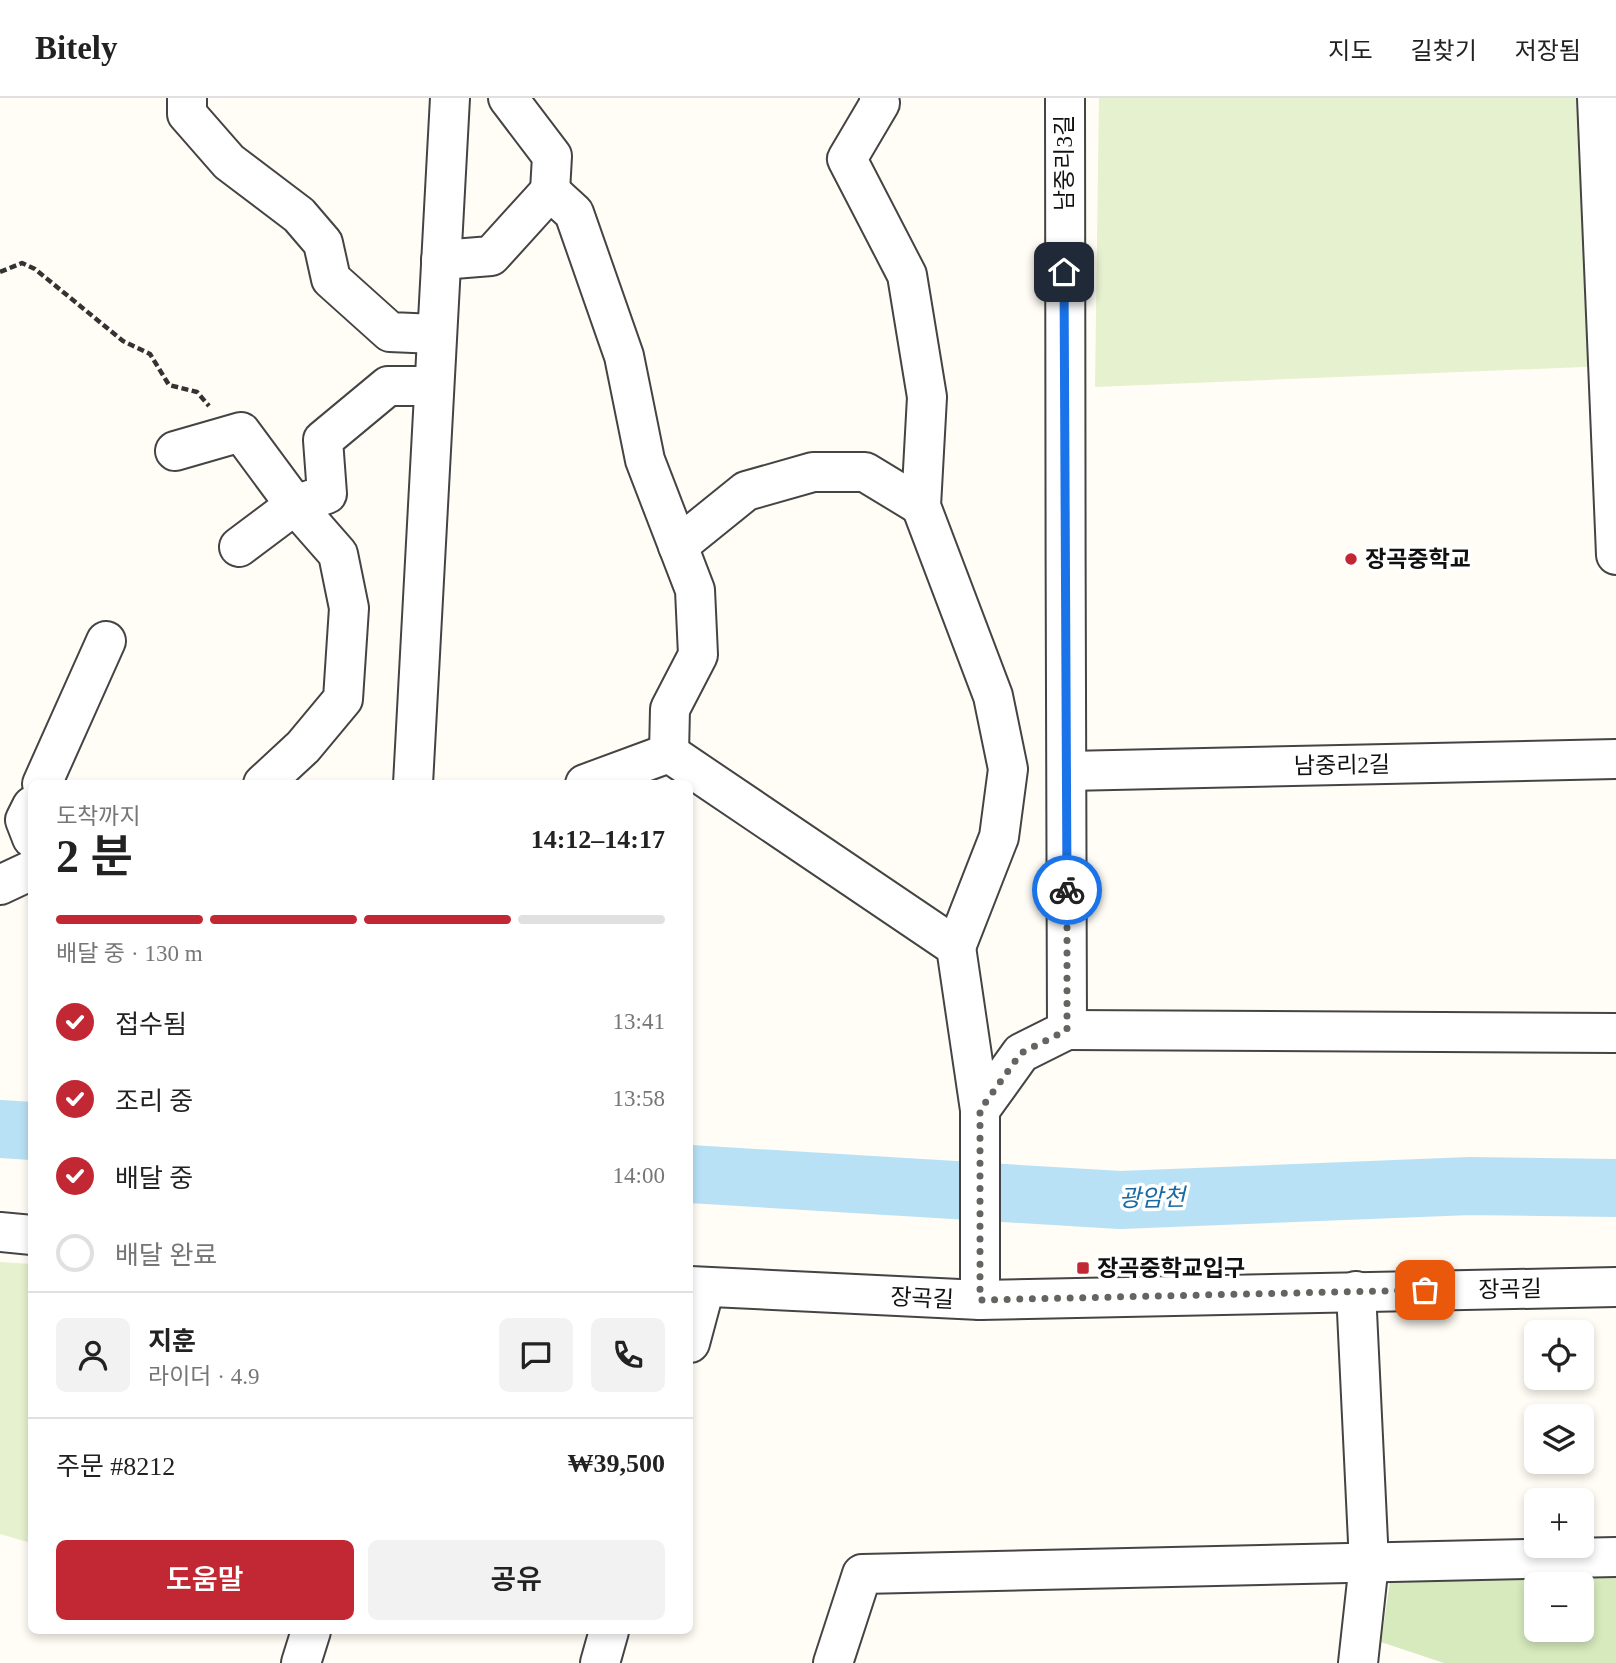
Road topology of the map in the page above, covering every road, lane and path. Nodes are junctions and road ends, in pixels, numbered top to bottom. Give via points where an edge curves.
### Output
1 (187, 98) edge
2 (450, 98) edge
3 (508, 98) edge
4 (879, 98) edge
5 (1065, 98) edge
6 (1597, 98) edge
7 (550, 191) junction
8 (441, 260) junction
9 (0, 272) edge
10 (436, 334) junction
11 (433, 386) junction
12 (231, 435) junction
13 (175, 451) dead end
14 (295, 505) junction
15 (921, 506) junction
16 (678, 546) junction
17 (239, 547) dead end
18 (1616, 555) edge
19 (106, 641) dead end
20 (669, 754) junction
21 (1616, 759) edge
22 (1068, 771) junction
23 (43, 780) edge
24 (267, 780) edge
25 (413, 780) edge
26 (596, 780) edge
27 (28, 872) edge
28 (0, 885) edge
29 (956, 947) junction
30 (1067, 1030) junction
31 (1616, 1033) edge
32 (980, 1110) junction
33 (0, 1232) edge
34 (28, 1235) edge
35 (697, 1287) edge
36 (1616, 1287) edge
37 (1356, 1292) junction
38 (980, 1300) junction
39 (693, 1319) edge
40 (1616, 1557) edge
41 (1369, 1563) junction
42 (310, 1634) edge
43 (608, 1634) edge
44 (1367, 1661) edge
45 (301, 1663) edge
46 (600, 1663) edge
47 (833, 1663) edge

1 - 10 street via 187,114 229,162 299,215 323,243 331,279 390,332
2 - 8 street
3 - 7 street via 552,156
4 - 15 street via 847,159 907,275 927,397
5 - 22 street, 남중리3길 via 1063,466
6 - 18 street
7 - 8 street via 491,256
7 - 16 street via 573,214 624,356 645,460
8 - 10 street
9 - 12 path via 22,262 35,269 123,341 150,354 169,385 197,392
10 - 11 street
11 - 14 street via 388,386 323,440 327,494
11 - 25 street
12 - 13 street
12 - 14 street via 241,432
14 - 17 street
14 - 24 street via 338,554 349,608 343,699 303,747
15 - 16 street via 865,472 813,472 747,491
15 - 29 street via 993,696 1009,769 999,836
16 - 20 street via 695,590 698,655 670,709
19 - 23 street
20 - 26 street
20 - 29 street
21 - 22 street, 남중리2길
22 - 30 street, 남중리3길
27 - 28 street
29 - 32 street
30 - 31 street
30 - 32 street via 1021,1053
32 - 38 street
33 - 34 street
35 - 38 street, 장곡길
35 - 39 street
36 - 37 street, 장곡길
37 - 38 street, 장곡길
37 - 41 street
40 - 41 street
41 - 44 street
41 - 47 street via 862,1574
42 - 45 street
43 - 46 street

